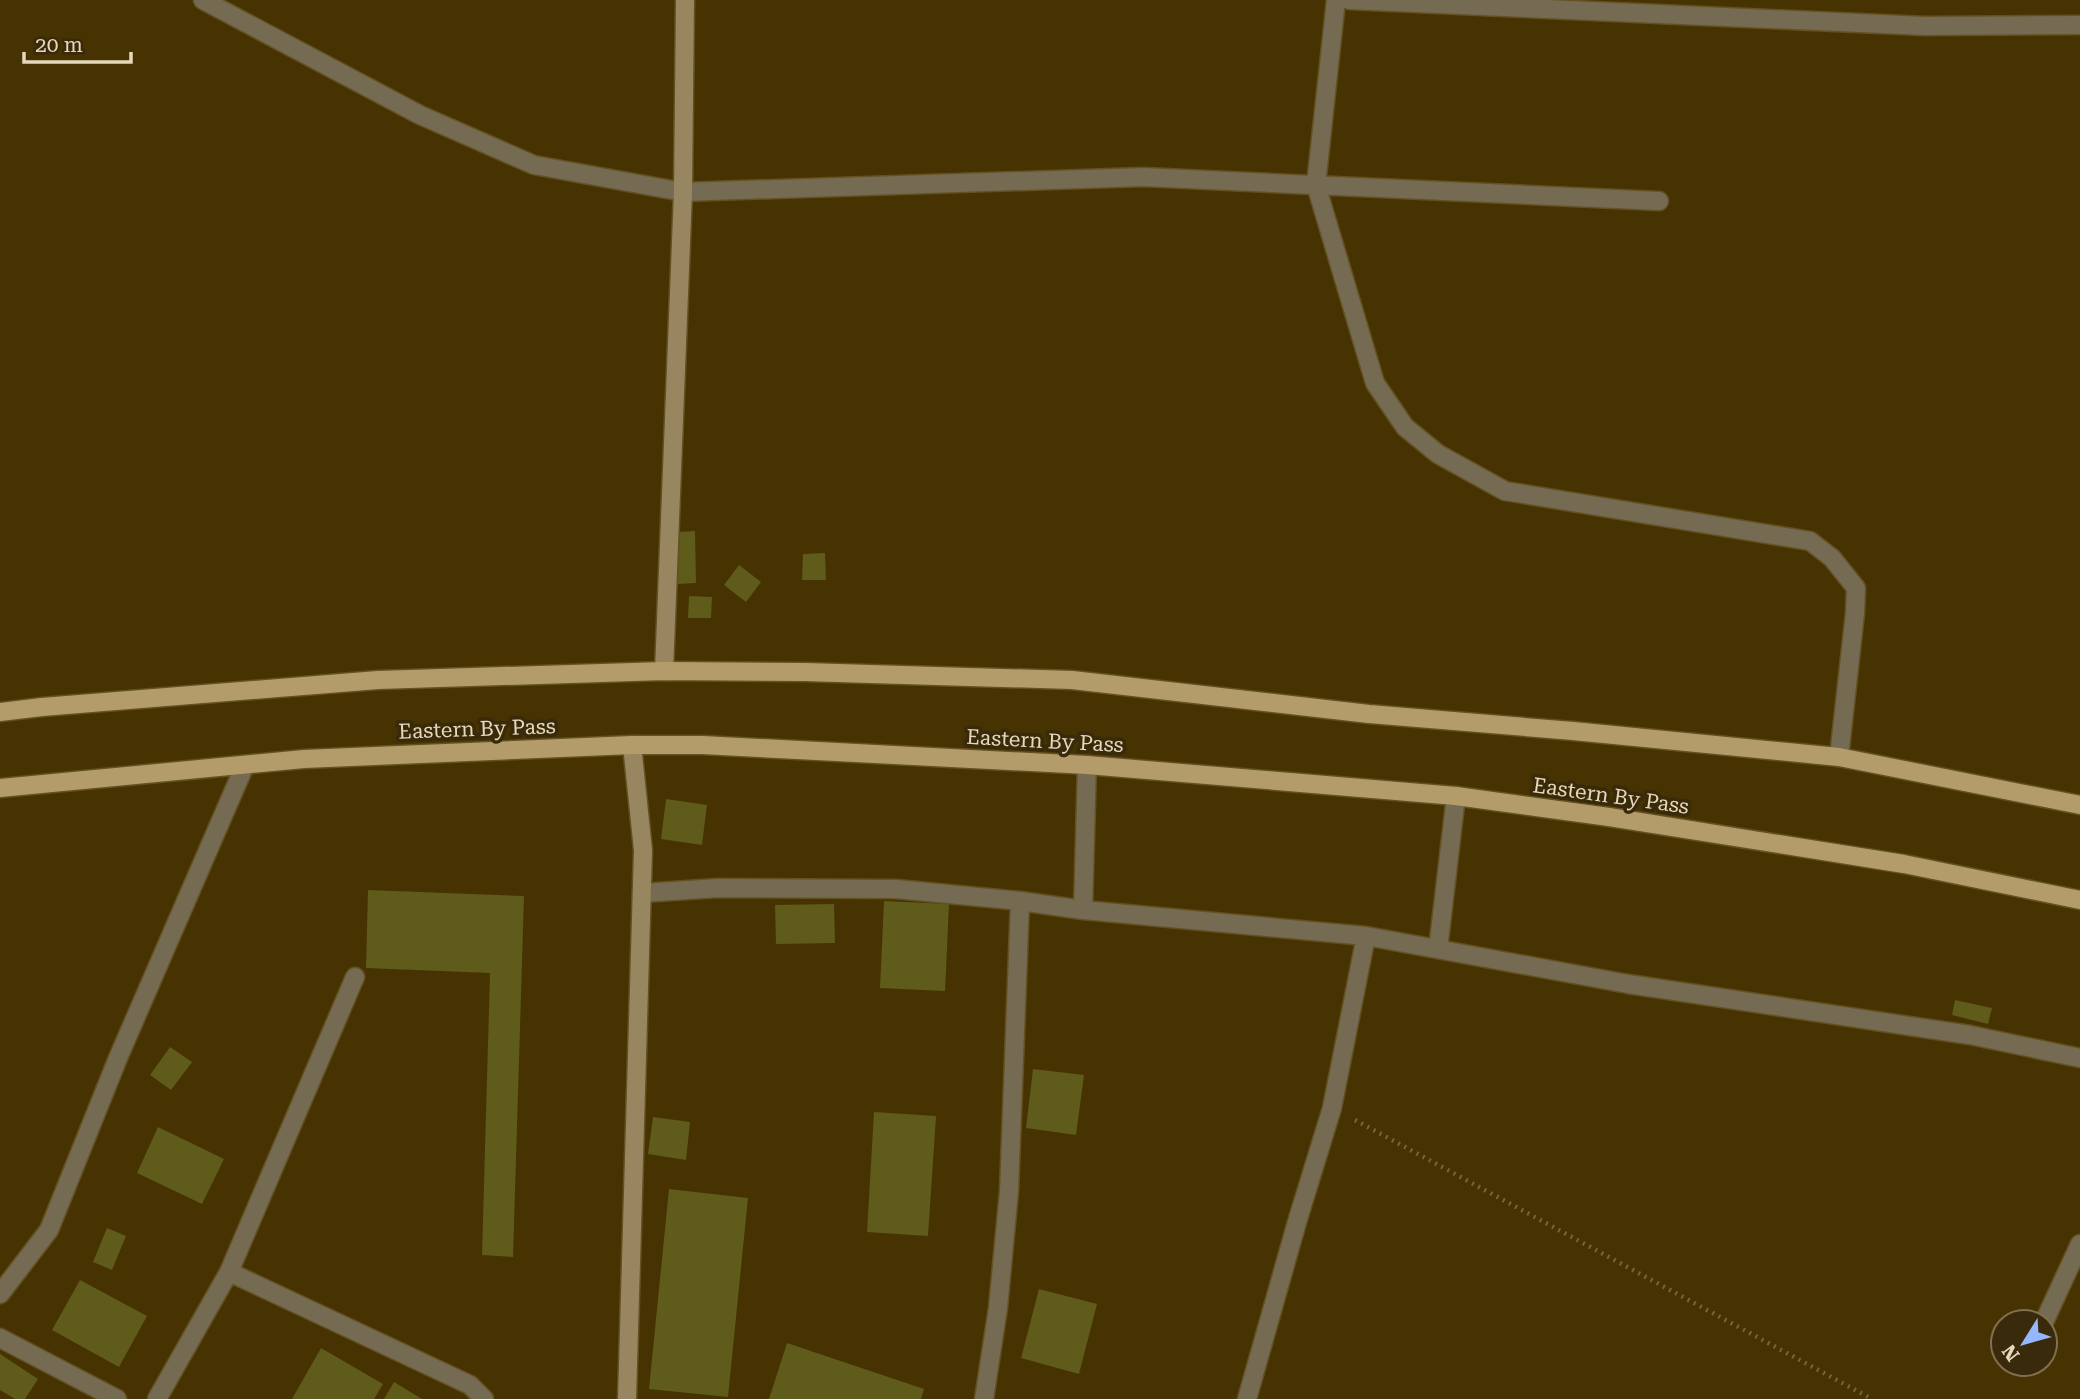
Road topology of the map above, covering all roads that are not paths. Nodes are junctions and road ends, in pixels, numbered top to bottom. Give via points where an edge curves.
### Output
1 (203, 0) edge
2 (685, 0) edge
3 (1336, 0) edge
4 (1349, 0) edge
5 (2080, 25) edge
6 (1316, 185) junction
7 (683, 192) junction
8 (1659, 201) dead end
9 (664, 671) junction
10 (0, 712) edge
11 (632, 745) junction
12 (1839, 757) junction
13 (245, 765) junction
14 (1087, 765) junction
15 (0, 788) edge
16 (1455, 796) junction
17 (2080, 806) edge
18 (642, 893) junction
19 (2080, 900) edge
20 (1020, 901) junction
21 (1083, 910) junction
22 (1366, 936) junction
23 (1438, 949) junction
24 (355, 977) dead end
25 (2080, 1059) edge
26 (2080, 1244) edge
27 (229, 1272) junction
28 (0, 1294) edge
29 (2050, 1308) edge
30 (0, 1338) edge
31 (117, 1399) edge
32 (157, 1399) edge
33 (484, 1399) edge
34 (627, 1399) edge
35 (984, 1399) edge
36 (1248, 1399) edge

1 - 7 street via 420,116 534,165
2 - 7 street
3 - 6 street
4 - 5 street via 1925,26
6 - 7 street via 1143,177
6 - 8 street
6 - 12 street via 1375,383 1405,427 1438,454 1505,491 1810,541 1832,558 1856,588
7 - 9 street
9 - 10 main road via 378,680
9 - 12 main road via 1072,680 1369,714
11 - 13 main road, Eastern By Pass
11 - 14 main road, Eastern By Pass
11 - 18 street via 643,850
12 - 17 main road
13 - 15 main road, Eastern By Pass
13 - 28 street via 49,1230
14 - 16 main road, Eastern By Pass
14 - 21 street
16 - 19 main road, Eastern By Pass via 1904,864
16 - 23 street
18 - 20 street via 718,888 896,889
18 - 34 street
20 - 21 street
20 - 35 street via 1009,1191
21 - 22 street
22 - 23 street
22 - 36 street via 1332,1108
23 - 25 street via 1628,984 1970,1035
24 - 27 street
26 - 29 street
27 - 32 street
27 - 33 street via 470,1384
30 - 31 street

